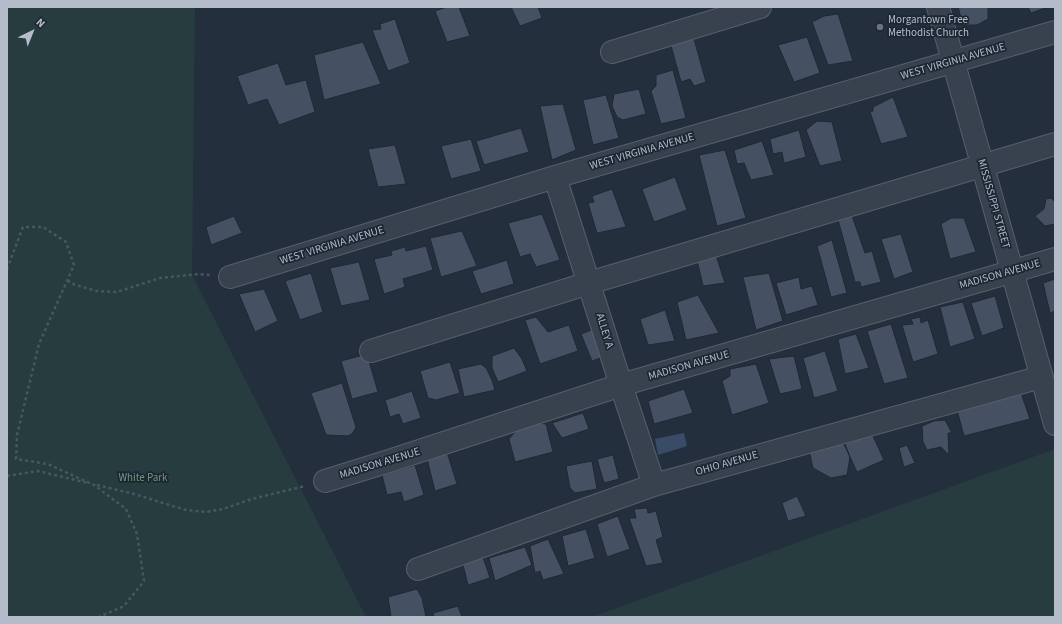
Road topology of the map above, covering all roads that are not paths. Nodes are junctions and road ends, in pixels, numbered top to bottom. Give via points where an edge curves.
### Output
1 (760, 7) edge
2 (938, 7) edge
3 (1055, 32) edge
4 (612, 52) dead end
5 (953, 62) junction
6 (1055, 144) edge
7 (982, 166) junction
8 (555, 177) junction
9 (1055, 259) edge
10 (1012, 272) junction
11 (230, 277) road end
12 (589, 283) junction
13 (371, 351) dead end
14 (1042, 377) junction
15 (621, 386) junction
16 (1055, 424) edge
17 (325, 480) road end
18 (654, 485) junction
19 (418, 568) dead end

1 - 4 street
2 - 5 street, MISSISSIPPI STREET
3 - 5 street, WEST VIRGINIA AVENUE
5 - 7 street, MISSISSIPPI STREET
5 - 8 street, WEST VIRGINIA AVENUE
6 - 7 street
7 - 10 street, MISSISSIPPI STREET
7 - 12 street
8 - 11 street, WEST VIRGINIA AVENUE
8 - 12 street, ALLEY A
9 - 10 street, MADISON AVENUE
10 - 14 street, MISSISSIPPI STREET
10 - 15 street, MADISON AVENUE
12 - 13 street
12 - 15 street, ALLEY A
14 - 16 street, MISSISSIPPI STREET
14 - 18 street, OHIO AVENUE
15 - 17 street, MADISON AVENUE
15 - 18 street, ALLEY A
18 - 19 street, OHIO AVENUE

